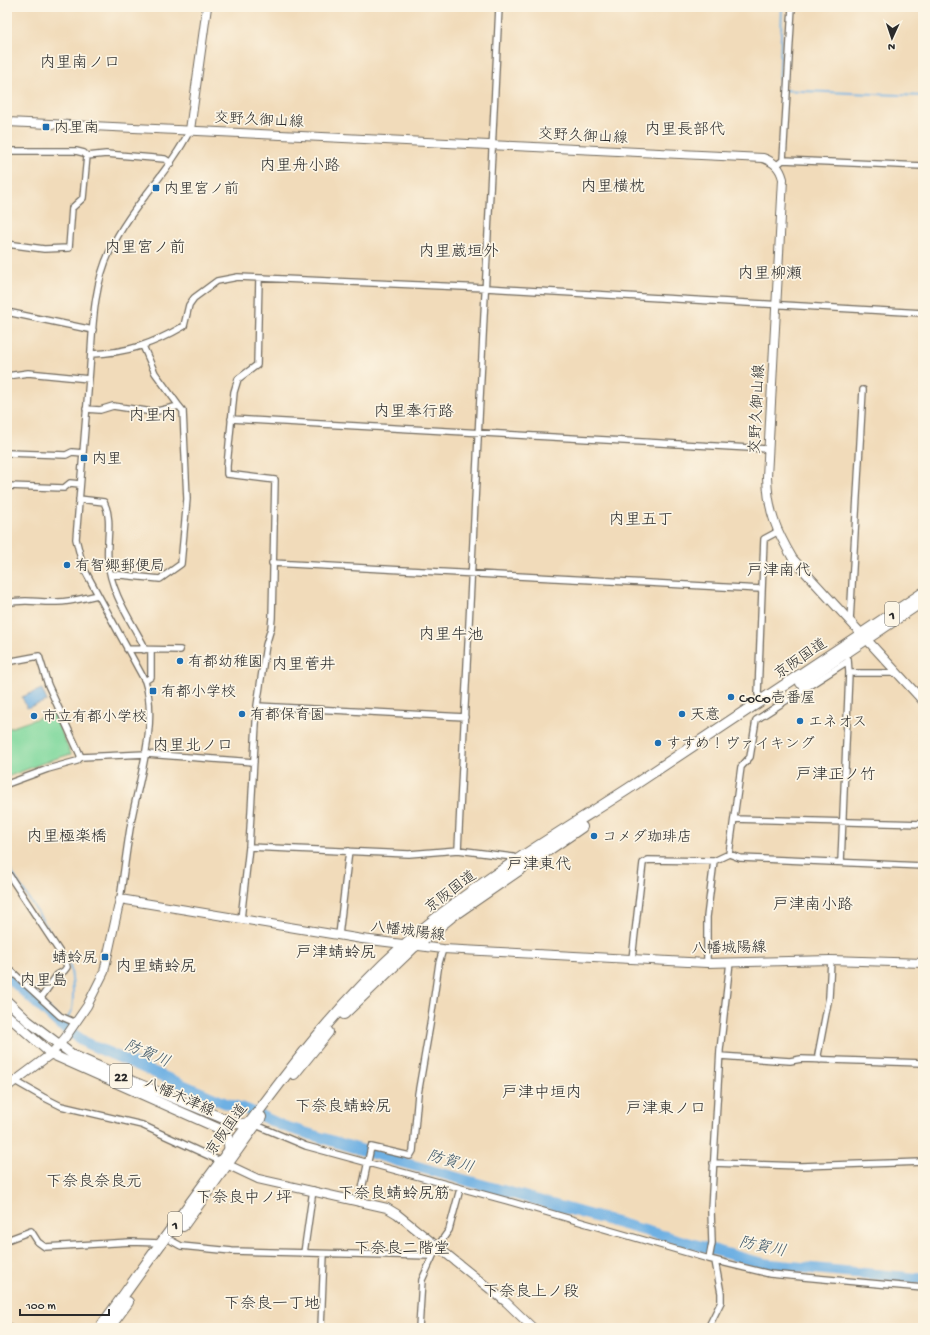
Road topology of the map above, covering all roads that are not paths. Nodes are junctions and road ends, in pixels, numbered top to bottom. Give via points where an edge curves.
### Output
1 (207, 7) edge
2 (499, 7) edge
3 (792, 7) edge
4 (7, 122) edge
5 (190, 130) junction
6 (493, 145) junction
7 (7, 151) edge
8 (87, 156) junction
9 (171, 163) junction
10 (780, 163) junction
11 (923, 166) edge
12 (7, 244) edge
13 (259, 278) junction
14 (486, 288) junction
15 (775, 305) junction
16 (7, 312) edge
17 (923, 313) edge
18 (93, 330) junction
19 (143, 346) junction
20 (91, 354) junction
21 (7, 376) edge
22 (89, 379) junction
23 (862, 390) dead end
24 (179, 406) junction
25 (86, 409) junction
26 (231, 419) junction
27 (479, 432) junction
28 (768, 449) junction
29 (7, 453) edge
30 (83, 453) junction
31 (80, 484) junction
32 (7, 486) edge
33 (79, 499) junction
34 (777, 532) junction
35 (272, 563) junction
36 (111, 574) junction
37 (472, 574) junction
38 (761, 589) junction
39 (923, 593) edge
40 (98, 595) junction
41 (923, 602) edge
42 (7, 603) edge
43 (850, 623) junction
44 (864, 637) junction
45 (127, 649) junction
46 (144, 650) junction
47 (151, 650) junction
48 (180, 650) dead end
49 (848, 657) junction
50 (7, 662) edge
51 (896, 672) junction
52 (849, 673) junction
53 (145, 681) junction
54 (764, 700) junction
55 (923, 702) edge
56 (257, 706) junction
57 (465, 717) junction
58 (146, 754) junction
59 (81, 757) junction
60 (254, 762) junction
61 (7, 784) edge
62 (734, 819) junction
63 (843, 821) junction
64 (923, 824) edge
65 (249, 847) junction
66 (458, 850) junction
67 (349, 851) junction
68 (729, 854) junction
69 (714, 861) junction
70 (516, 862) junction
71 (841, 862) junction
72 (923, 866) edge
73 (7, 872) edge
74 (120, 899) junction
75 (241, 919) junction
76 (339, 935) junction
77 (409, 946) junction
78 (443, 949) junction
79 (632, 959) junction
80 (831, 960) junction
81 (730, 962) junction
82 (707, 963) junction
83 (923, 963) edge
84 (7, 967) edge
85 (41, 998) junction
86 (7, 1001) edge
87 (7, 1015) edge
88 (76, 1023) junction
89 (62, 1042) junction
90 (51, 1054) junction
91 (720, 1056) junction
92 (820, 1060) junction
93 (923, 1063) edge
94 (7, 1076) edge
95 (15, 1081) junction
96 (7, 1087) edge
97 (254, 1122) junction
98 (229, 1149) junction
99 (923, 1162) edge
100 (224, 1163) junction
101 (366, 1163) junction
102 (713, 1163) junction
103 (460, 1189) junction
104 (312, 1190) junction
105 (360, 1203) junction
106 (7, 1240) edge
107 (172, 1241) junction
108 (161, 1243) junction
109 (437, 1247) junction
110 (304, 1253) junction
111 (324, 1254) junction
112 (432, 1256) junction
113 (709, 1258) junction
114 (715, 1261) junction
115 (923, 1288) edge
116 (100, 1328) edge
117 (109, 1328) edge
118 (321, 1328) edge
119 (420, 1328) edge
120 (533, 1328) edge
121 (708, 1328) edge

1 - 5 main road, 交野久御山線
2 - 6 street
3 - 10 street
4 - 5 main road
5 - 6 main road, 交野久御山線
5 - 9 street
6 - 10 main road, 交野久御山線 via 763,158
6 - 14 street
7 - 8 street via 76,151
8 - 9 street via 106,154 165,159
8 - 12 street via 83,198 72,208 68,248 44,249
9 - 18 street via 110,249 96,294
10 - 11 street
10 - 15 main road, 交野久御山線 via 783,179
13 - 14 street
13 - 19 street via 238,277 217,281 194,298 189,305 184,326 162,339
13 - 26 street via 257,365 238,379
14 - 15 street
14 - 27 street
15 - 17 street
15 - 28 main road, 交野久御山線
16 - 18 street
18 - 20 street
19 - 20 street via 115,354
19 - 24 street via 155,373
20 - 22 street
21 - 22 street via 28,373
22 - 25 street
23 - 43 street
24 - 25 street via 153,412 113,406 100,410
24 - 36 street via 183,411 187,499 181,564 160,579
25 - 30 street
26 - 27 street
26 - 35 street via 227,474 275,480
27 - 28 street
27 - 37 street
28 - 34 main road, 交野久御山線 via 768,496
29 - 30 street
30 - 31 street
31 - 32 street via 70,483 64,488
31 - 33 street
33 - 36 street via 104,502 109,514 108,560
33 - 40 street via 76,539 84,567
34 - 38 street via 764,539
34 - 43 main road, 交野久御山線 via 793,559
35 - 37 street
35 - 56 street via 271,628
36 - 46 street via 122,605
37 - 38 street
37 - 57 street
38 - 54 street via 758,694
39 - 44 highway, 京阪国道 / 1
40 - 42 street via 71,602 21,599
40 - 45 street
41 - 44 highway, 京阪国道 / 1
43 - 44 main road, 交野久御山線
44 - 49 highway, 京阪国道 / 1
44 - 51 main road, 交野久御山線
44 - 54 highway, 京阪国道 / 1
45 - 46 street
45 - 53 street
46 - 47 street
47 - 48 street
47 - 53 street via 151,677
49 - 52 street
49 - 62 street via 756,720 750,757 741,767
49 - 77 highway, 京阪国道 / 1 via 521,868
50 - 59 street via 39,656 48,685
51 - 52 street
51 - 55 main road, 交野久御山線
52 - 63 street
53 - 58 street via 150,701
54 - 70 highway, 京阪国道 / 1
56 - 57 street
56 - 60 street
57 - 66 street
58 - 59 street
58 - 60 street
58 - 74 street via 132,817
59 - 61 street via 77,761
60 - 65 street
62 - 63 street
62 - 68 street
63 - 64 street
63 - 71 street
65 - 67 street
65 - 75 street
66 - 67 street via 410,854
66 - 70 street via 513,857
67 - 76 street
68 - 69 street
68 - 71 street via 740,858
69 - 79 street via 648,860 643,863
69 - 82 street via 707,917
70 - 77 highway, 京阪国道 / 1 via 471,893
71 - 72 street
73 - 85 street via 65,960 67,967 57,975
74 - 75 main road, 八幡城陽線
74 - 88 main road via 104,972
75 - 76 main road, 八幡城陽線
76 - 77 main road, 八幡城陽線
77 - 78 main road, 八幡城陽線
77 - 97 highway, 京阪国道 / 1 via 340,1018
78 - 79 main road, 八幡城陽線
78 - 101 street via 418,1094 413,1151 410,1156 371,1146
79 - 82 main road, 八幡城陽線
80 - 81 main road, 八幡城陽線
80 - 83 main road, 八幡城陽線
80 - 92 street via 829,998 818,1055
81 - 82 main road, 八幡城陽線
81 - 91 street
84 - 85 street
85 - 88 street via 60,1016
86 - 89 main road, 八幡木津線 / 22 via 28,1020
87 - 90 main road, 八幡木津線 / 22
88 - 89 main road
89 - 90 main road
89 - 97 main road, 八幡木津線 / 22 via 73,1055 132,1081 232,1122
90 - 95 main road
90 - 98 main road, 八幡木津線 / 22 via 222,1130 228,1138
91 - 92 street via 790,1061
91 - 102 street
92 - 93 street
94 - 95 main road
95 - 96 main road
95 - 100 street via 61,1106 142,1125
97 - 98 highway, 京阪国道 / 1
97 - 100 highway, 京阪国道 / 1
97 - 101 street via 306,1146
98 - 100 highway, 京阪国道 / 1
99 - 102 street via 801,1166
100 - 104 main road via 258,1179
100 - 107 highway, 京阪国道 / 1
100 - 108 highway, 京阪国道 / 1
101 - 103 street
101 - 105 street
102 - 113 street via 712,1243
103 - 109 street via 449,1230
103 - 113 street
104 - 105 main road
104 - 110 street
105 - 109 main road via 387,1208
106 - 108 street via 31,1231 45,1247
107 - 110 street via 180,1246 232,1251
107 - 117 highway, 京阪国道 / 1
108 - 116 highway, 京阪国道 / 1
109 - 112 street
109 - 120 main road
110 - 111 street
111 - 112 street
111 - 118 street
112 - 119 street via 422,1280
113 - 114 street
114 - 115 street via 770,1274
114 - 121 street via 721,1302

